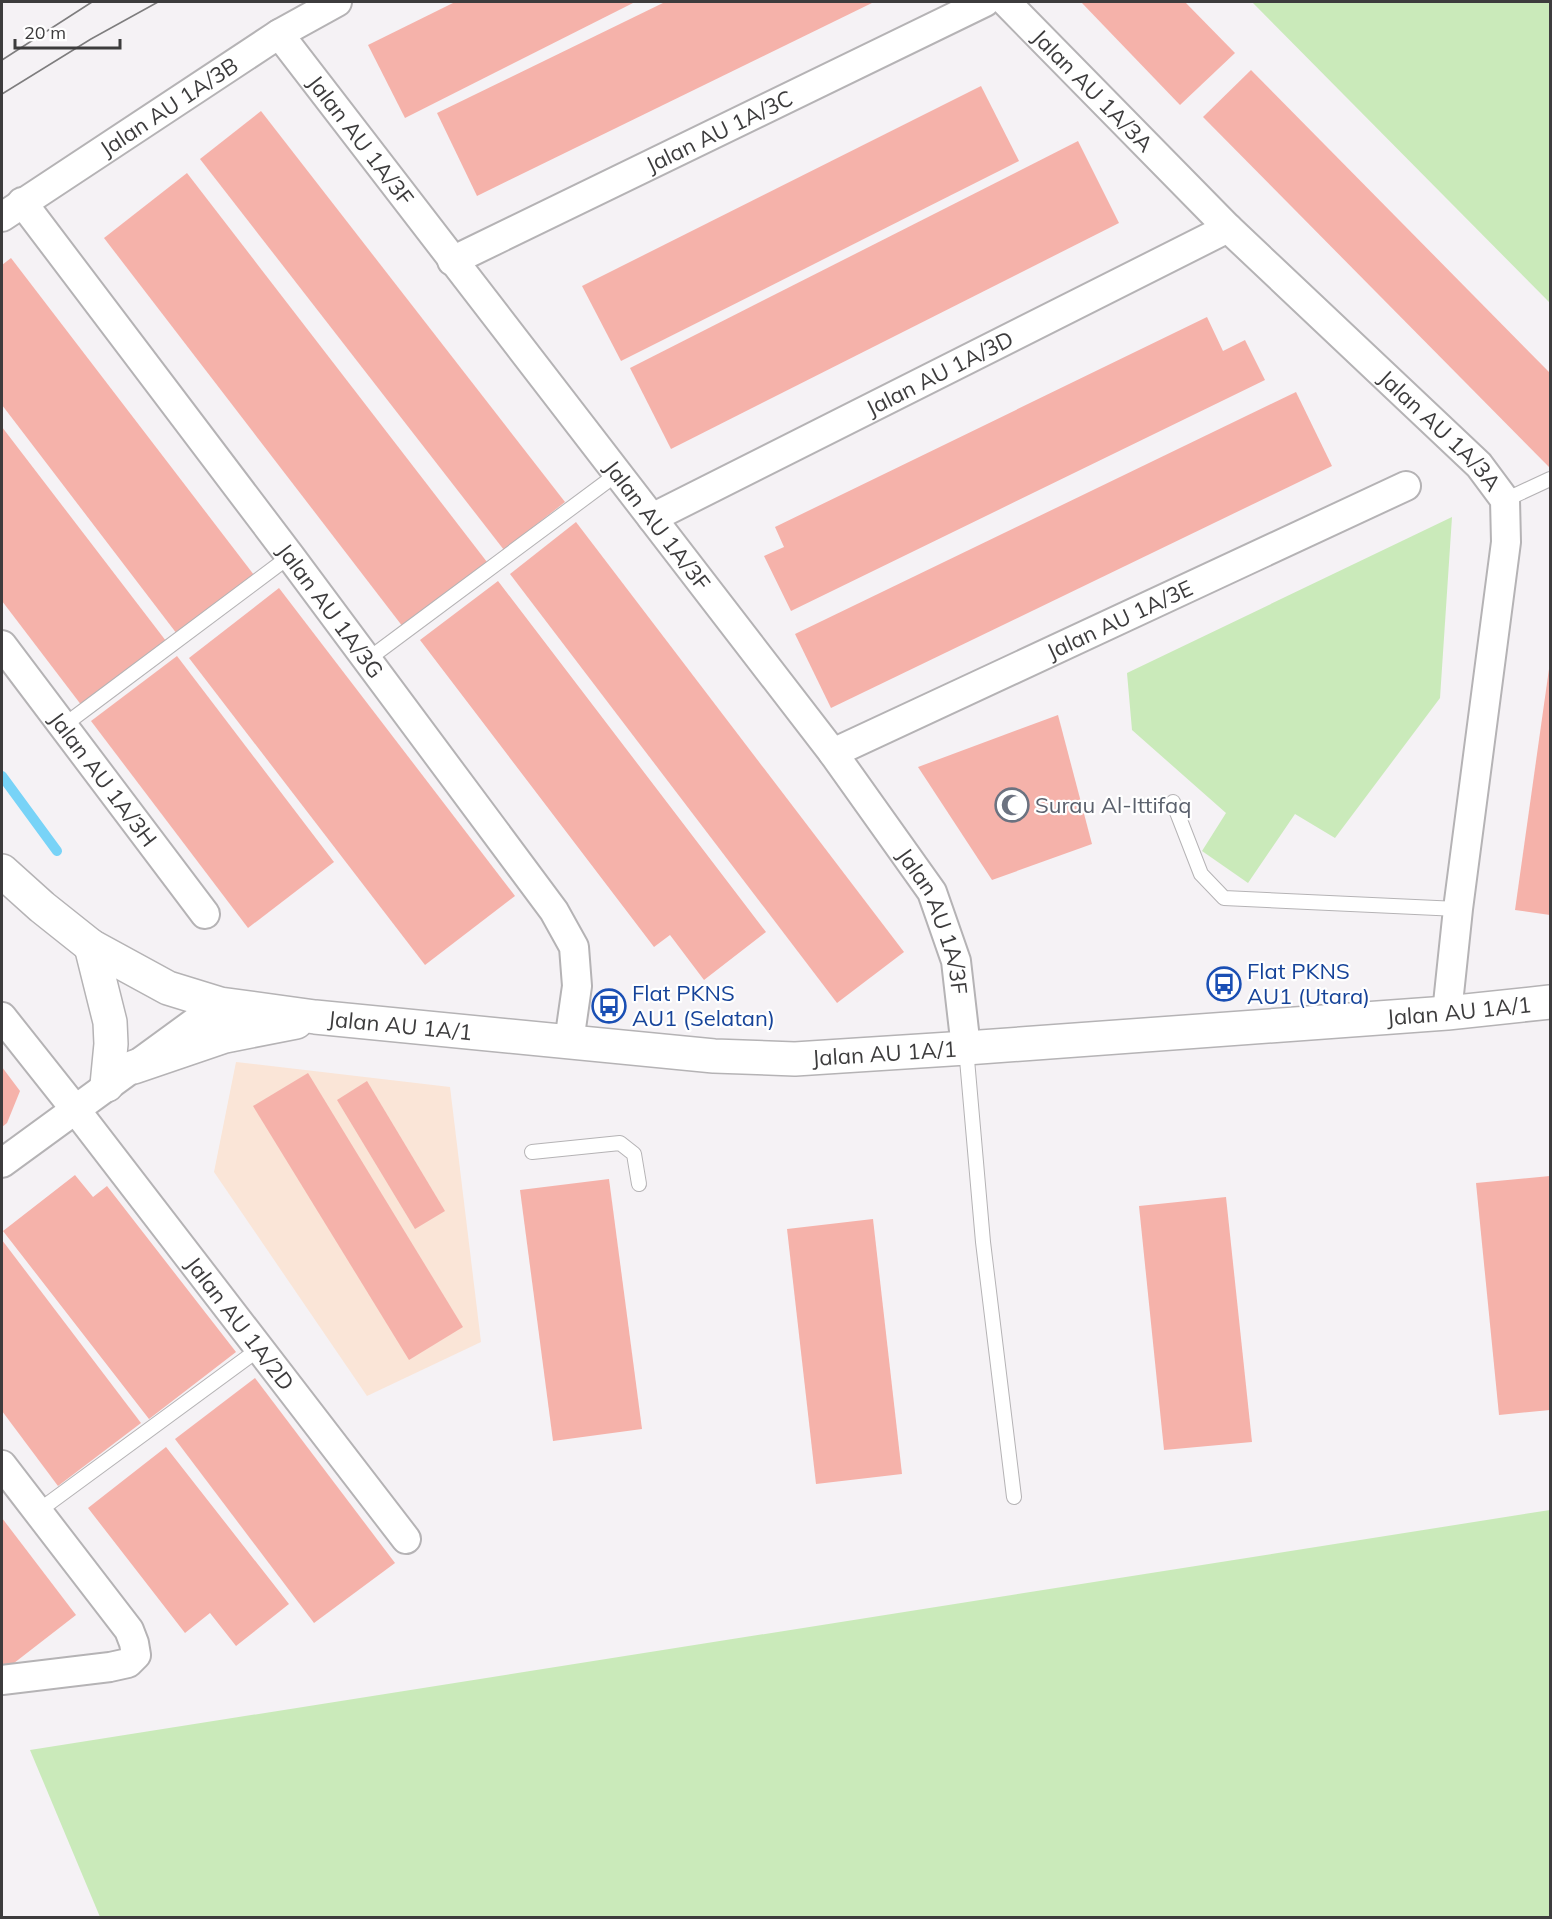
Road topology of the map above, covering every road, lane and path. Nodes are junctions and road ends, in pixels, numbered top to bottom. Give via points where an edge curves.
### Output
1 (337, 2) edge
2 (985, 2) edge
3 (1006, 2) edge
4 (279, 34) junction
5 (12, 209) edge
6 (1228, 228) junction
7 (452, 261) junction
8 (617, 474) junction
9 (1551, 479) edge
10 (1406, 486) dead end
11 (1505, 500) junction
12 (652, 518) junction
13 (290, 555) junction
14 (2, 645) edge
15 (367, 660) junction
16 (63, 726) junction
17 (833, 753) junction
18 (1173, 802) dead end
19 (2, 871) edge
20 (1458, 909) junction
21 (205, 914) dead end
22 (91, 946) junction
23 (1551, 1002) edge
24 (219, 1004) junction
25 (1446, 1013) junction
26 (2, 1017) edge
27 (315, 1017) junction
28 (570, 1042) junction
29 (966, 1048) junction
30 (134, 1066) junction
31 (107, 1085) junction
32 (75, 1109) junction
33 (532, 1152) dead end
34 (2, 1163) edge
35 (639, 1184) dead end
36 (259, 1349) junction
37 (2, 1465) edge
38 (1014, 1497) dead end
39 (37, 1512) junction
40 (406, 1539) dead end
41 (2, 1680) edge

1 - 4 street, Jalan AU 1A/3B
2 - 7 street, Jalan AU 1A/3C
3 - 6 street, Jalan AU 1A/3A
4 - 5 street, Jalan AU 1A/3B
4 - 7 street, Jalan AU 1A/3F
5 - 13 street, Jalan AU 1A/3G
6 - 11 street, Jalan AU 1A/3A via 1479,465
6 - 12 street, Jalan AU 1A/3D
7 - 8 street, Jalan AU 1A/3F
8 - 12 street, Jalan AU 1A/3F
8 - 15 lane
9 - 11 lane
10 - 17 street, Jalan AU 1A/3E
11 - 20 street, Jalan AU 1A/3A via 1506,542
12 - 17 street, Jalan AU 1A/3F
13 - 15 street, Jalan AU 1A/3G
13 - 16 lane
14 - 16 street, Jalan AU 1A/3H
15 - 28 street, Jalan AU 1A/3G via 554,911 574,947 577,986
16 - 21 street, Jalan AU 1A/3H
17 - 29 street, Jalan AU 1A/3F via 932,892 956,961
18 - 20 lane via 1201,874 1224,898
19 - 22 street, Jalan AU 1A/1
20 - 25 street, Jalan AU 1A/3A
22 - 24 street, Jalan AU 1A/1 via 168,988
22 - 31 street via 110,1022
23 - 25 street, Jalan AU 1A/1
24 - 27 street, Jalan AU 1A/1
24 - 30 street
25 - 29 street, Jalan AU 1A/1
26 - 32 street, Jalan AU 1A/2D
27 - 28 street, Jalan AU 1A/1
27 - 30 street via 225,1036
28 - 29 street, Jalan AU 1A/1 via 714,1056 795,1059
29 - 38 lane via 983,1242
30 - 31 street
31 - 32 street
32 - 34 street
32 - 36 street, Jalan AU 1A/2D
33 - 35 lane via 620,1143 634,1154
36 - 39 lane
36 - 40 street, Jalan AU 1A/2D
37 - 39 street
39 - 41 street via 129,1630 136,1655 128,1662 110,1667

